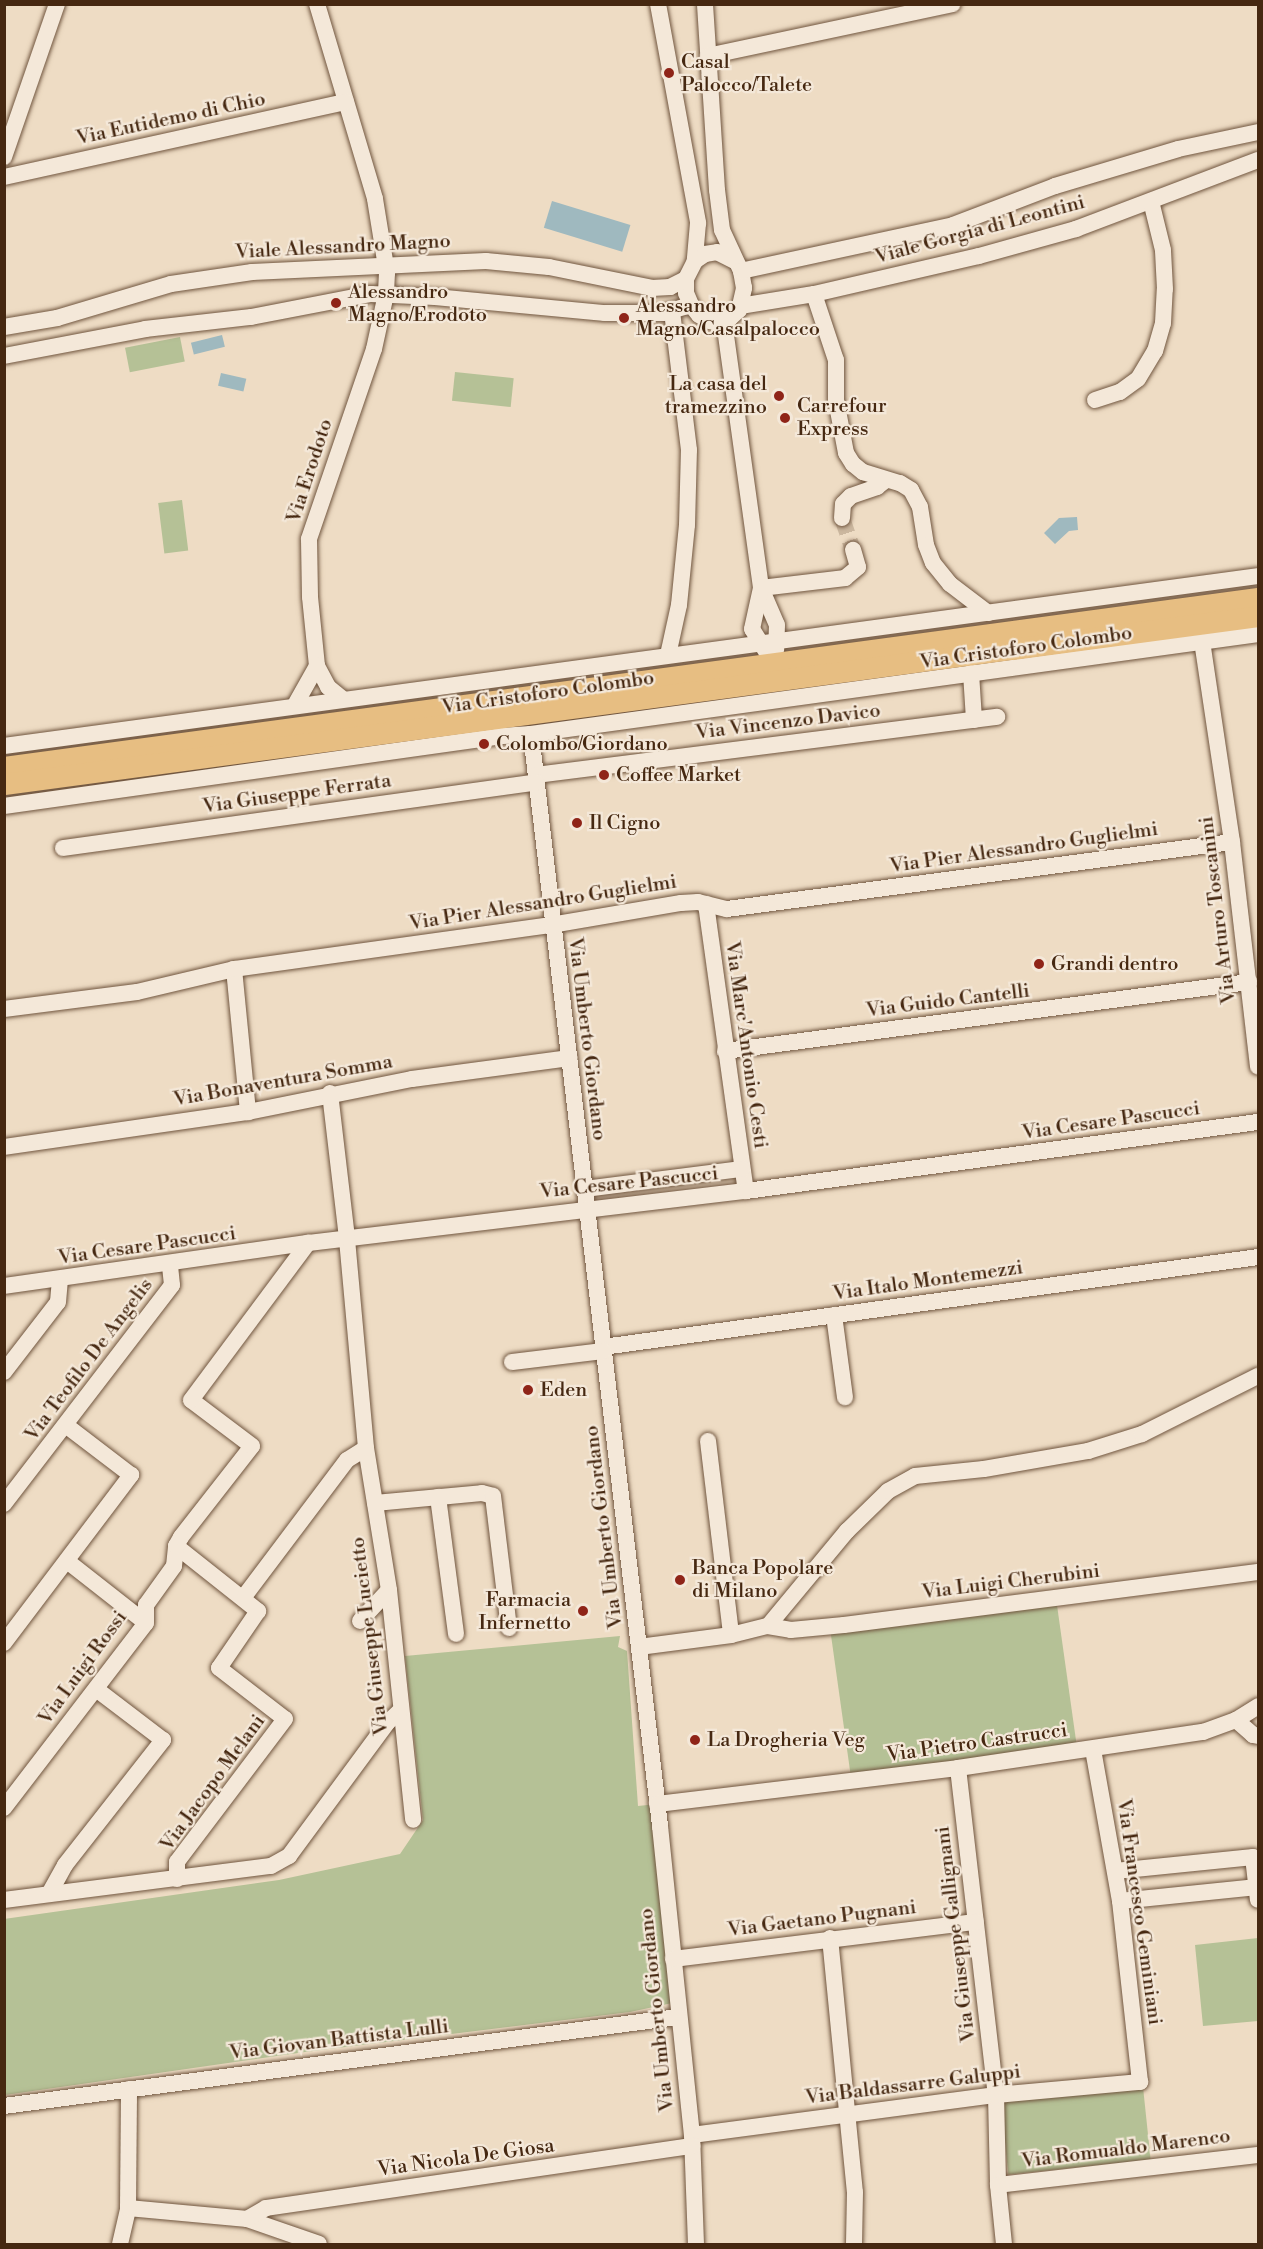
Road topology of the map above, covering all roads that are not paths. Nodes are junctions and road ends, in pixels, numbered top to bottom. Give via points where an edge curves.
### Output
1 (57, 4) edge
2 (317, 4) edge
3 (658, 4) edge
4 (705, 4) edge
5 (953, 4) edge
6 (926, 7) edge
7 (708, 56) junction
8 (346, 102) junction
9 (1258, 132) edge
10 (4, 157) edge
11 (1258, 160) edge
12 (4, 177) edge
13 (1151, 201) junction
14 (695, 261) junction
15 (387, 266) junction
16 (738, 266) junction
17 (686, 279) junction
18 (386, 294) junction
19 (814, 294) junction
20 (691, 305) junction
21 (741, 306) junction
22 (672, 311) junction
23 (724, 321) junction
24 (4, 327) edge
25 (4, 356) edge
26 (1095, 400) dead end
27 (886, 480) junction
28 (842, 518) dead end
29 (853, 549) tunnel mouth
30 (1258, 576) edge
31 (760, 588) junction
32 (1258, 598) edge
33 (1061, 603) junction
34 (988, 613) junction
35 (1258, 616) edge
36 (1091, 621) junction
37 (1258, 634) edge
38 (777, 641) junction
39 (1203, 641) junction
40 (760, 643) junction
41 (668, 655) junction
42 (317, 666) junction
43 (971, 673) junction
44 (780, 680) junction
45 (343, 699) junction
46 (295, 705) junction
47 (997, 717) dead end
48 (473, 720) junction
49 (974, 720) junction
50 (531, 734) junction
51 (502, 736) junction
52 (4, 746) edge
53 (4, 766) edge
54 (536, 779) junction
55 (4, 784) edge
56 (4, 806) edge
57 (1232, 842) junction
58 (63, 848) dead end
59 (706, 904) junction
60 (551, 925) junction
61 (234, 969) junction
62 (1249, 982) junction
63 (4, 1009) edge
64 (725, 1051) junction
65 (570, 1058) junction
66 (1258, 1067) edge
67 (330, 1093) junction
68 (248, 1112) junction
69 (1258, 1122) edge
70 (4, 1147) edge
71 (742, 1169) junction
72 (585, 1189) junction
73 (746, 1191) junction
74 (587, 1208) junction
75 (347, 1238) junction
76 (308, 1243) junction
77 (1258, 1257) edge
78 (170, 1265) junction
79 (60, 1280) junction
80 (4, 1286) edge
81 (834, 1315) junction
82 (603, 1349) junction
83 (512, 1362) dead end
84 (4, 1372) edge
85 (1258, 1376) edge
86 (845, 1397) dead end
87 (67, 1426) junction
88 (708, 1441) dead end
89 (366, 1448) junction
90 (438, 1497) junction
91 (375, 1503) junction
92 (4, 1504) edge
93 (176, 1546) junction
94 (67, 1561) junction
95 (1258, 1572) edge
96 (389, 1590) junction
97 (243, 1598) junction
98 (360, 1621) dead end
99 (146, 1623) junction
100 (768, 1626) junction
101 (509, 1628) dead end
102 (456, 1634) dead end
103 (731, 1635) junction
104 (4, 1643) edge
105 (639, 1647) junction
106 (96, 1689) junction
107 (1258, 1706) edge
108 (400, 1711) junction
109 (1236, 1720) junction
110 (1258, 1736) edge
111 (1093, 1749) junction
112 (958, 1768) junction
113 (657, 1804) junction
114 (4, 1808) edge
115 (413, 1820) dead end
116 (1114, 1871) junction
117 (177, 1878) junction
118 (1258, 1893) edge
119 (49, 1894) junction
120 (4, 1900) edge
121 (1120, 1901) junction
122 (976, 1922) junction
123 (831, 1938) junction
124 (673, 1959) junction
125 (678, 2017) junction
126 (1140, 2082) joint
127 (129, 2089) junction
128 (996, 2095) junction
129 (4, 2106) edge
130 (849, 2114) junction
131 (692, 2140) junction
132 (1258, 2155) edge
133 (998, 2185) junction
134 (128, 2208) junction
135 (247, 2219) junction
136 (120, 2244) edge
137 (319, 2244) edge
138 (696, 2244) edge
139 (854, 2244) edge
140 (1004, 2244) edge

1 - 10 street
2 - 8 street
3 - 14 street via 698,223
4 - 7 street
5 - 6 street
6 - 7 street
7 - 16 street via 722,230
8 - 12 street, Via Eutidemo di Chio
8 - 15 street via 375,199
9 - 16 street, Viale Gorgia di Leontini via 1178,150 1055,186 953,225
11 - 13 street, Viale Gorgia di Leontini
13 - 19 street, Viale Gorgia di Leontini via 1065,232 979,256
13 - 26 street via 1165,289 1155,351 1138,379 1120,392
14 - 16 street via 717,252
14 - 17 street
15 - 17 street, Viale Alessandro Magno via 518,263 657,289
15 - 18 street, Via Erodoto
15 - 24 street, Viale Alessandro Magno via 302,268 209,277 153,288 49,320
16 - 21 street via 744,288
17 - 20 street
18 - 22 street via 571,312
18 - 25 street via 251,317 166,326
18 - 42 street, Via Erodoto via 374,349 309,539
19 - 21 street, Viale Gorgia di Leontini
19 - 27 street via 836,360 836,400 846,453 858,468
20 - 22 street
20 - 23 street via 707,320
21 - 23 street
22 - 41 street via 689,450 679,605
23 - 31 street
27 - 28 street via 851,496 843,504
27 - 34 street via 906,485 915,495 926,545 936,569
29 - 31 street via 858,567 845,578
30 - 33 street, Via Cristoforo Colombo
31 - 38 street via 777,625
31 - 40 street via 752,627
32 - 36 main road, Via Cristoforo Colombo
33 - 34 street, Via Cristoforo Colombo
33 - 36 street, Via Cristoforo Colombo
34 - 38 street, Via Cristoforo Colombo
35 - 44 main road, Via Cristoforo Colombo
36 - 44 main road, Via Cristoforo Colombo
37 - 39 street, Via Cristoforo Colombo
38 - 40 street, Via Cristoforo Colombo
38 - 44 street
39 - 43 street, Via Cristoforo Colombo
39 - 57 street, Via Arturo Toscanini
40 - 41 street, Via Cristoforo Colombo
40 - 44 street
41 - 45 street, Via Cristoforo Colombo
42 - 45 street via 328,687
42 - 46 street
43 - 44 street, Via Cristoforo Colombo
43 - 49 street
44 - 48 main road, Via Cristoforo Colombo
44 - 50 street, Via Cristoforo Colombo
44 - 53 main road, Via Cristoforo Colombo
45 - 46 street, Via Cristoforo Colombo
46 - 52 street, Via Cristoforo Colombo
47 - 49 street, Via Vincenzo Davico
48 - 51 street, Via Cristoforo Colombo
48 - 55 main road, Via Cristoforo Colombo
49 - 54 street, Via Vincenzo Davico
50 - 51 street, Via Cristoforo Colombo
50 - 54 street, Via Umberto Giordano
51 - 56 street, Via Cristoforo Colombo
54 - 58 street, Via Giuseppe Ferrata
54 - 60 street, Via Umberto Giordano
57 - 59 street, Via Pier Alessandro Guglielmi via 727,909
57 - 62 street, Via Arturo Toscanini
59 - 60 street, Via Pier Alessandro Guglielmi via 681,903
59 - 64 street, Via Marc'Antonio Cesti
60 - 61 street, Via Pier Alessandro Guglielmi
60 - 65 street, Via Umberto Giordano
61 - 63 street, Via Pier Alessandro Guglielmi via 138,992
61 - 68 street
62 - 64 street, Via Guido Cantelli
62 - 66 street, Via Arturo Toscanini
64 - 71 street, Via Marc'Antonio Cesti
65 - 67 street, Via Bonaventura Somma
65 - 72 street, Via Umberto Giordano
67 - 68 street, Via Bonaventura Somma
67 - 75 street, Via Giuseppe Lucietto
68 - 70 street, Via Bonaventura Somma
69 - 73 street, Via Cesare Pascucci
71 - 72 street, Via Cesare Pascucci
71 - 73 street, Via Marc'Antonio Cesti
72 - 74 street, Via Umberto Giordano
73 - 74 street, Via Cesare Pascucci
74 - 75 street, Via Cesare Pascucci
74 - 82 street, Via Umberto Giordano
75 - 76 street, Via Cesare Pascucci
75 - 89 street, Via Giuseppe Lucietto
76 - 78 street, Via Cesare Pascucci
76 - 93 street via 191,1400 252,1446
77 - 81 street, Via Italo Montemezzi
78 - 79 street, Via Cesare Pascucci
78 - 87 street, Via Teofilo De Angelis via 172,1285
79 - 80 street, Via Cesare Pascucci
79 - 84 street via 58,1302
81 - 82 street, Via Italo Montemezzi
81 - 86 street
82 - 83 street, Via Italo Montemezzi
82 - 105 street, Via Umberto Giordano
85 - 100 street via 1142,1434 1088,1451 915,1476 888,1491 847,1531
87 - 92 street, Via Teofilo De Angelis
87 - 94 street via 131,1474
88 - 103 street
89 - 91 street, Via Giuseppe Lucietto
89 - 97 street via 347,1460
90 - 91 street
90 - 101 street via 482,1493 493,1496
90 - 102 street
91 - 96 street, Via Giuseppe Lucietto
93 - 97 street, Via Jacopo Melani
93 - 99 street, Via Luigi Rossi via 174,1566 146,1605
94 - 99 street
94 - 104 street
95 - 100 street, Via Luigi Cherubini via 844,1625 791,1630
96 - 98 street
96 - 108 street, Via Giuseppe Lucietto
97 - 117 street, Via Jacopo Melani via 258,1611 219,1668 285,1719 177,1862
99 - 106 street, Via Luigi Rossi
100 - 103 street
103 - 105 street
105 - 113 street, Via Umberto Giordano
106 - 114 street, Via Luigi Rossi
106 - 119 street via 163,1740 65,1864
107 - 109 street, Via Pietro Castrucci
108 - 115 street, Via Giuseppe Lucietto
108 - 117 street via 387,1723 289,1856 271,1866
109 - 110 street
109 - 111 street, Via Pietro Castrucci via 1203,1732
111 - 112 street, Via Pietro Castrucci
111 - 116 street, Via Francesco Geminiani
112 - 113 street, Via Pietro Castrucci
112 - 122 street, Via Giuseppe Gallignani
113 - 124 street, Via Umberto Giordano
116 - 118 street via 1253,1857
116 - 121 street, Via Francesco Geminiani
117 - 119 street
118 - 121 street
119 - 120 street
121 - 126 street, Via Francesco Geminiani
122 - 123 street, Via Gaetano Pugnani
122 - 128 street, Via Giuseppe Gallignani
123 - 124 street, Via Gaetano Pugnani
123 - 130 street
124 - 125 street, Via Umberto Giordano
125 - 127 street, Via Giovan Battista Lulli
125 - 131 street, Via Umberto Giordano
126 - 128 street, Via Baldassarre Galuppi
127 - 129 street, Via Giovan Battista Lulli
127 - 134 street
128 - 130 street, Via Baldassarre Galuppi
128 - 133 street, Via Giuseppe Gallignani
130 - 131 street, Via Baldassarre Galuppi
130 - 139 street
131 - 135 street, Via Nicola De Giosa via 266,2208
131 - 138 street, Via Umberto Giordano
132 - 133 street, Via Romualdo Marenco
133 - 140 street, Via Giuseppe Gallignani
134 - 135 street
134 - 136 street
135 - 137 street

